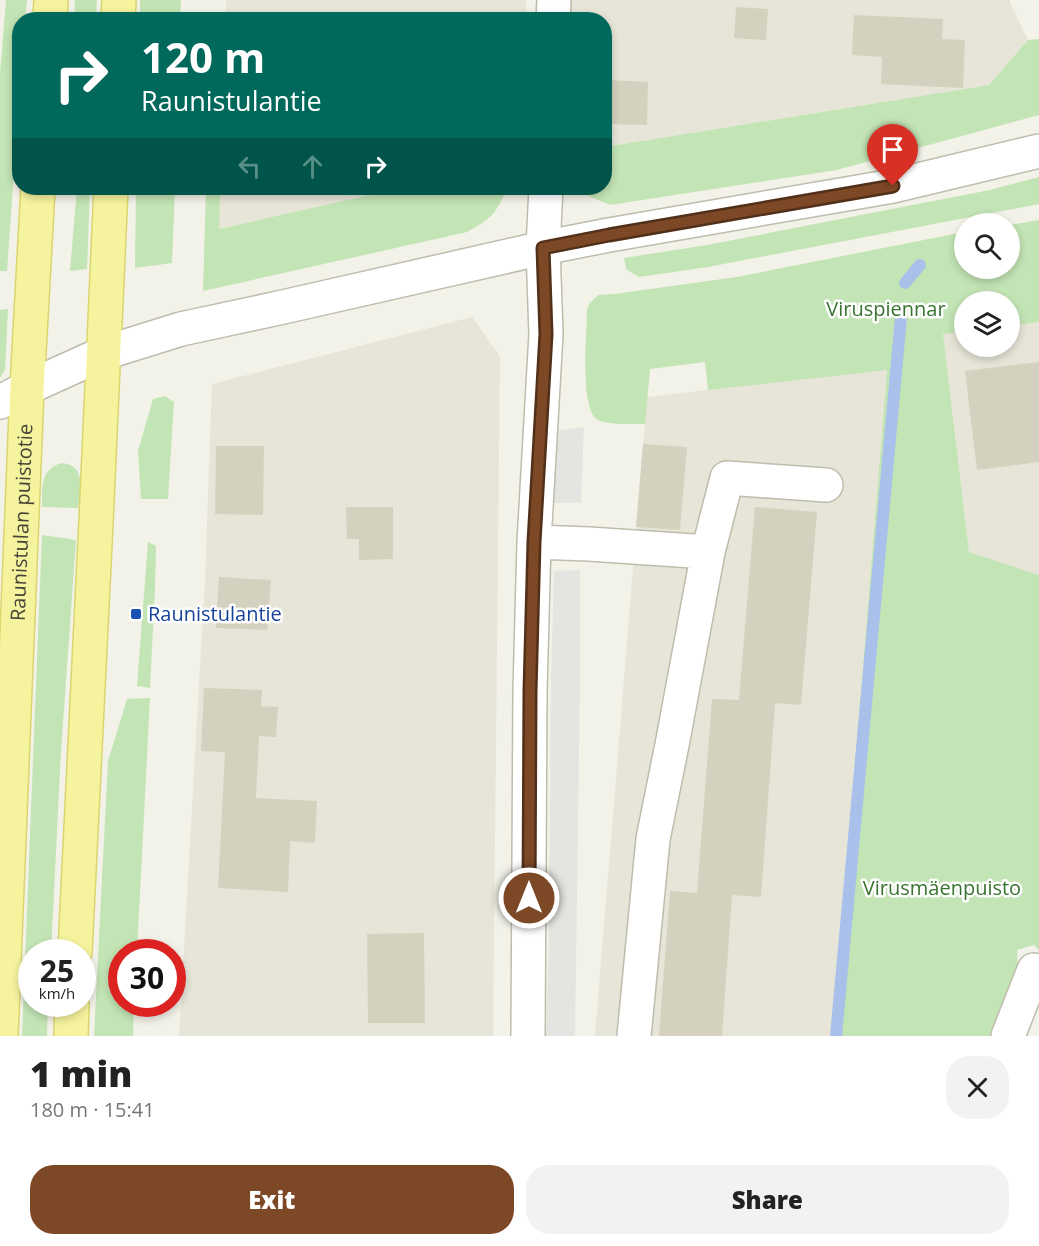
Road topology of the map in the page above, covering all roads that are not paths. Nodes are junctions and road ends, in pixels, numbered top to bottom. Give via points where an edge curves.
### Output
1 (1039, 151) edge
2 (37, 195) edge
3 (111, 195) edge
4 (546, 195) edge
5 (543, 248) junction
6 (104, 353) junction
7 (13, 395) edge
8 (826, 485) dead end
9 (534, 542) junction
10 (708, 552) junction
11 (76, 939) edge
12 (1034, 970) dead end
13 (72, 1017) edge
14 (1, 1036) edge
15 (71, 1036) edge
16 (528, 1036) edge
17 (634, 1036) edge
18 (1008, 1036) edge

1 - 5 street via 893,186
2 - 7 main road, Raunistulan puistotie
3 - 6 main road
4 - 5 street
5 - 6 street via 181,329
5 - 9 street via 546,334
6 - 7 street
6 - 11 main road
7 - 14 main road, Raunistulan puistotie
8 - 10 street via 727,478
9 - 10 street
9 - 16 street
10 - 17 street via 653,839
12 - 18 street
13 - 15 main road

